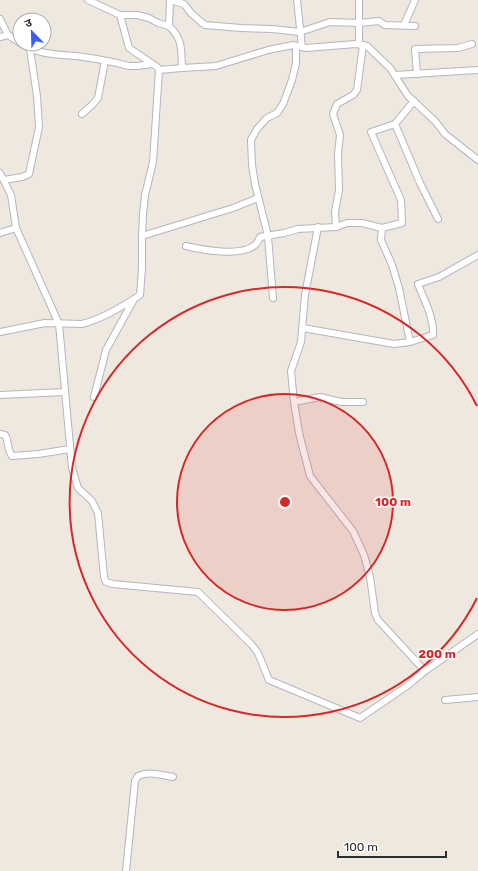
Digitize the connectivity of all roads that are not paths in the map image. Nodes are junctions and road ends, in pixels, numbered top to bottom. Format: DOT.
graph roads {
  1 [pos="88,0"];
  2 [pos="170,0"];
  3 [pos="297,0"];
  4 [pos="359,0"];
  5 [pos="415,0"];
  6 [pos="120,15"];
  7 [pos="0,19"];
  8 [pos="359,23"];
  9 [pos="404,25"];
  10 [pos="169,26"];
  11 [pos="415,26"];
  12 [pos="300,32"];
  13 [pos="8,35"];
  14 [pos="0,37"];
  15 [pos="12,37"];
  16 [pos="361,44"];
  17 [pos="472,44"];
  18 [pos="299,47"];
  19 [pos="30,52"];
  20 [pos="38,52"];
  21 [pos="105,61"];
  22 [pos="152,64"];
  23 [pos="182,68"];
  24 [pos="159,70"];
  25 [pos="478,70"];
  26 [pos="417,74"];
  27 [pos="395,75"];
  28 [pos="414,101"];
  29 [pos="82,114"];
  30 [pos="395,124"];
  31 [pos="478,160"];
  32 [pos="0,173"];
  33 [pos="4,180"];
  34 [pos="258,198"];
  35 [pos="438,220"];
  36 [pos="318,227"];
  37 [pos="336,227"];
  38 [pos="16,228"];
  39 [pos="382,228"];
  40 [pos="0,233"];
  41 [pos="142,236"];
  42 [pos="268,236"];
  43 [pos="186,246"];
  44 [pos="478,255"];
  45 [pos="273,298"];
  46 [pos="134,299"];
  47 [pos="59,324"];
  48 [pos="303,328"];
  49 [pos="0,332"];
  50 [pos="410,342"];
  51 [pos="65,392"];
  52 [pos="0,395"];
  53 [pos="94,397"];
  54 [pos="294,402"];
  55 [pos="363,402"];
  56 [pos="0,434"];
  57 [pos="70,449"];
  58 [pos="478,634"];
  59 [pos="425,671"];
  60 [pos="478,697"];
  61 [pos="445,700"];
  62 [pos="174,777"];
  63 [pos="126,871"];
  1 -- 6 [label="street"];
  2 -- 10 [label="street"];
  2 -- 12 [label="street"];
  3 -- 12 [label="street"];
  4 -- 8 [label="street"];
  5 -- 9 [label="street"];
  6 -- 10 [label="street"];
  6 -- 22 [label="street"];
  7 -- 13 [label="street"];
  8 -- 9 [label="street"];
  8 -- 12 [label="street"];
  8 -- 16 [label="street"];
  9 -- 11 [label="street"];
  10 -- 23 [label="street"];
  12 -- 18 [label="street"];
  13 -- 14 [label="street"];
  13 -- 15 [label="street"];
  16 -- 18 [label="street"];
  16 -- 27 [label="street"];
  16 -- 37 [label="street"];
  17 -- 26 [label="street"];
  18 -- 23 [label="street"];
  18 -- 34 [label="street"];
  19 -- 33 [label="street"];
  20 -- 21 [label="street"];
  21 -- 22 [label="street"];
  21 -- 29 [label="street"];
  22 -- 24 [label="street"];
  23 -- 24 [label="street"];
  24 -- 41 [label="street"];
  25 -- 26 [label="street"];
  26 -- 27 [label="street"];
  27 -- 28 [label="street"];
  28 -- 30 [label="street"];
  28 -- 31 [label="street"];
  30 -- 35 [label="street"];
  30 -- 39 [label="street"];
  32 -- 33 [label="street"];
  33 -- 38 [label="street"];
  34 -- 41 [label="street"];
  34 -- 42 [label="street"];
  36 -- 37 [label="street"];
  36 -- 42 [label="street"];
  36 -- 48 [label="street"];
  37 -- 39 [label="street"];
  38 -- 40 [label="street"];
  38 -- 47 [label="street"];
  39 -- 50 [label="street"];
  41 -- 46 [label="street"];
  42 -- 43 [label="street"];
  42 -- 45 [label="street"];
  44 -- 50 [label="street"];
  46 -- 47 [label="street"];
  46 -- 53 [label="street"];
  47 -- 49 [label="street"];
  47 -- 51 [label="street"];
  48 -- 50 [label="street"];
  48 -- 54 [label="street"];
  51 -- 52 [label="street"];
  51 -- 57 [label="street"];
  54 -- 55 [label="street"];
  54 -- 59 [label="street"];
  56 -- 57 [label="street"];
  57 -- 59 [label="street"];
  58 -- 59 [label="street"];
  60 -- 61 [label="street"];
  62 -- 63 [label="street"];
}
